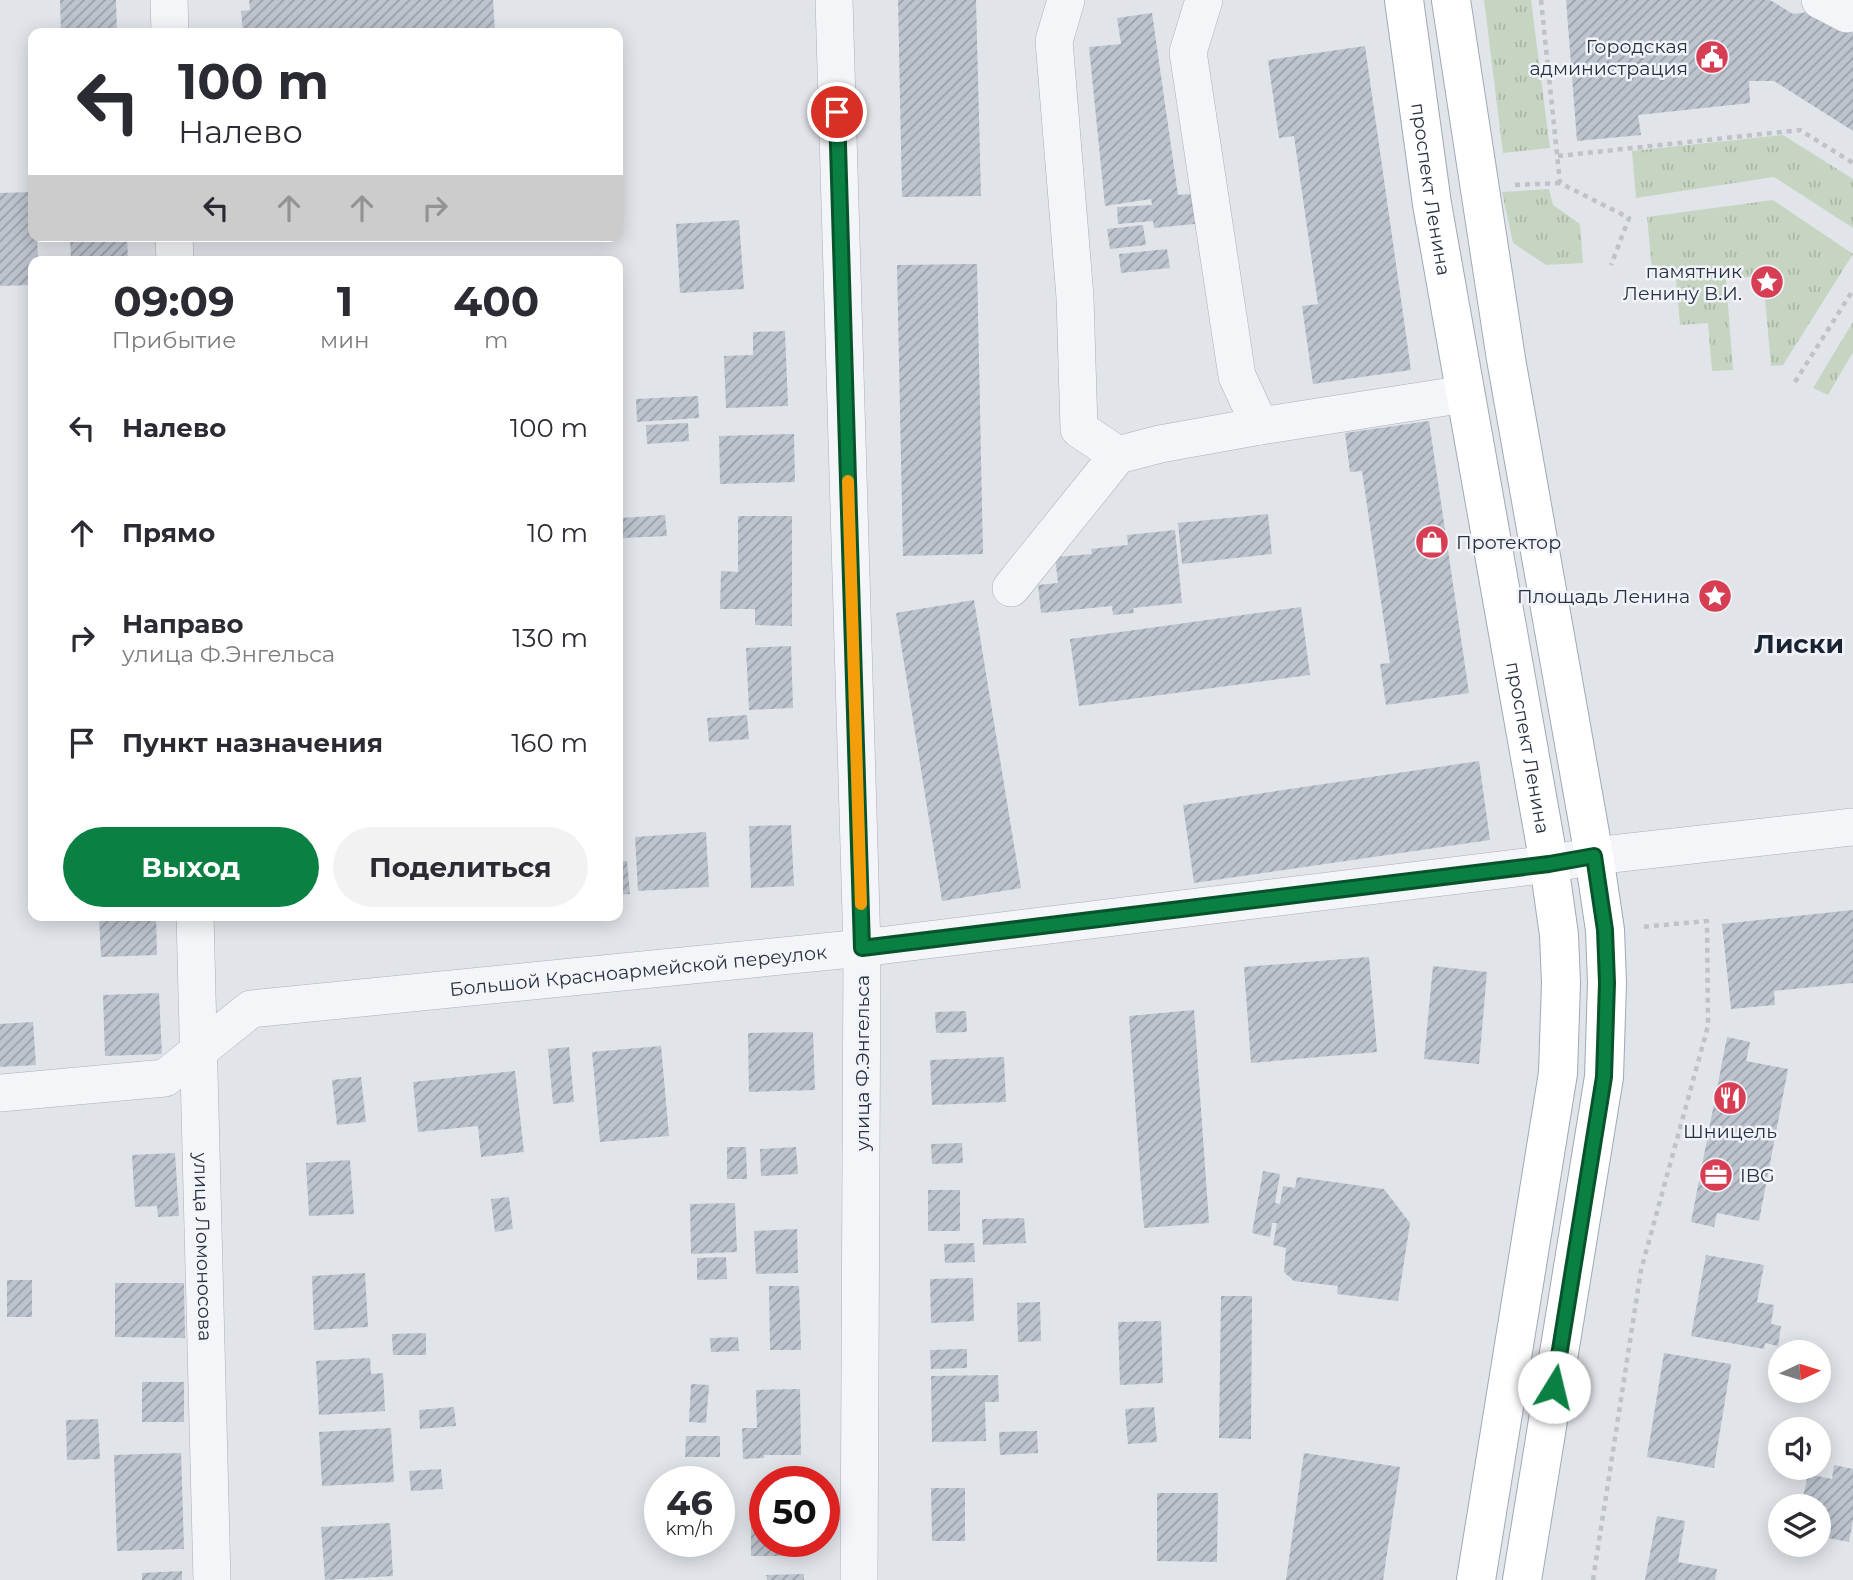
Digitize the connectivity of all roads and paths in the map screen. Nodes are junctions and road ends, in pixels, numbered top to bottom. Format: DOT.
graph roads {
  1 [pos="169,0"];
  2 [pos="834,0"];
  3 [pos="1066,0"];
  4 [pos="1204,0"];
  5 [pos="1404,0"];
  6 [pos="1451,0"];
  7 [pos="1541,0"];
  8 [pos="1820,0"];
  9 [pos="1853,4"];
  10 [pos="170,28"];
  11 [pos="1558,156"];
  12 [pos="1853,163"];
  13 [pos="1611,265"];
  14 [pos="1853,290"];
  15 [pos="1795,382"];
  16 [pos="1465,394"];
  17 [pos="1260,426"];
  18 [pos="1118,455"];
  19 [pos="1012,587"];
  20 [pos="1853,827"];
  21 [pos="1594,856"];
  22 [pos="1549,864"];
  23 [pos="195,921"];
  24 [pos="1605,930"];
  25 [pos="862,948"];
  26 [pos="199,1051"];
  27 [pos="0,1093"];
  28 [pos="212,1580"];
  29 [pos="859,1580"];
  30 [pos="1476,1580"];
  31 [pos="1522,1580"];
  32 [pos="1593,1580"];
  1 -- 10 [label="street"];
  2 -- 25 [label="street, улица Ф.Энгельса"];
  3 -- 18 [label="street"];
  4 -- 17 [label="street"];
  5 -- 16 [label="main road, проспект Ленина"];
  6 -- 21 [label="main road"];
  7 -- 11 [label="path"];
  8 -- 9 [label="street"];
  11 -- 12 [label="path"];
  11 -- 13 [label="path"];
  14 -- 15 [label="path"];
  16 -- 17 [label="street"];
  16 -- 22 [label="main road, проспект Ленина"];
  17 -- 18 [label="street"];
  18 -- 19 [label="street"];
  20 -- 21 [label="street, Большой Красноармейской переулок"];
  21 -- 22 [label="street, Большой Красноармейской переулок"];
  21 -- 24 [label="main road"];
  22 -- 25 [label="street, Большой Красноармейской переулок"];
  22 -- 30 [label="main road, проспект Ленина"];
  23 -- 26 [label="street, улица Ломоносова"];
  24 -- 31 [label="main road"];
  24 -- 32 [label="path"];
  25 -- 26 [label="street, Большой Красноармейской переулок"];
  25 -- 29 [label="street, улица Ф.Энгельса"];
  26 -- 27 [label="street, Большой Красноармейской переулок"];
  26 -- 28 [label="street, улица Ломоносова"];
}
